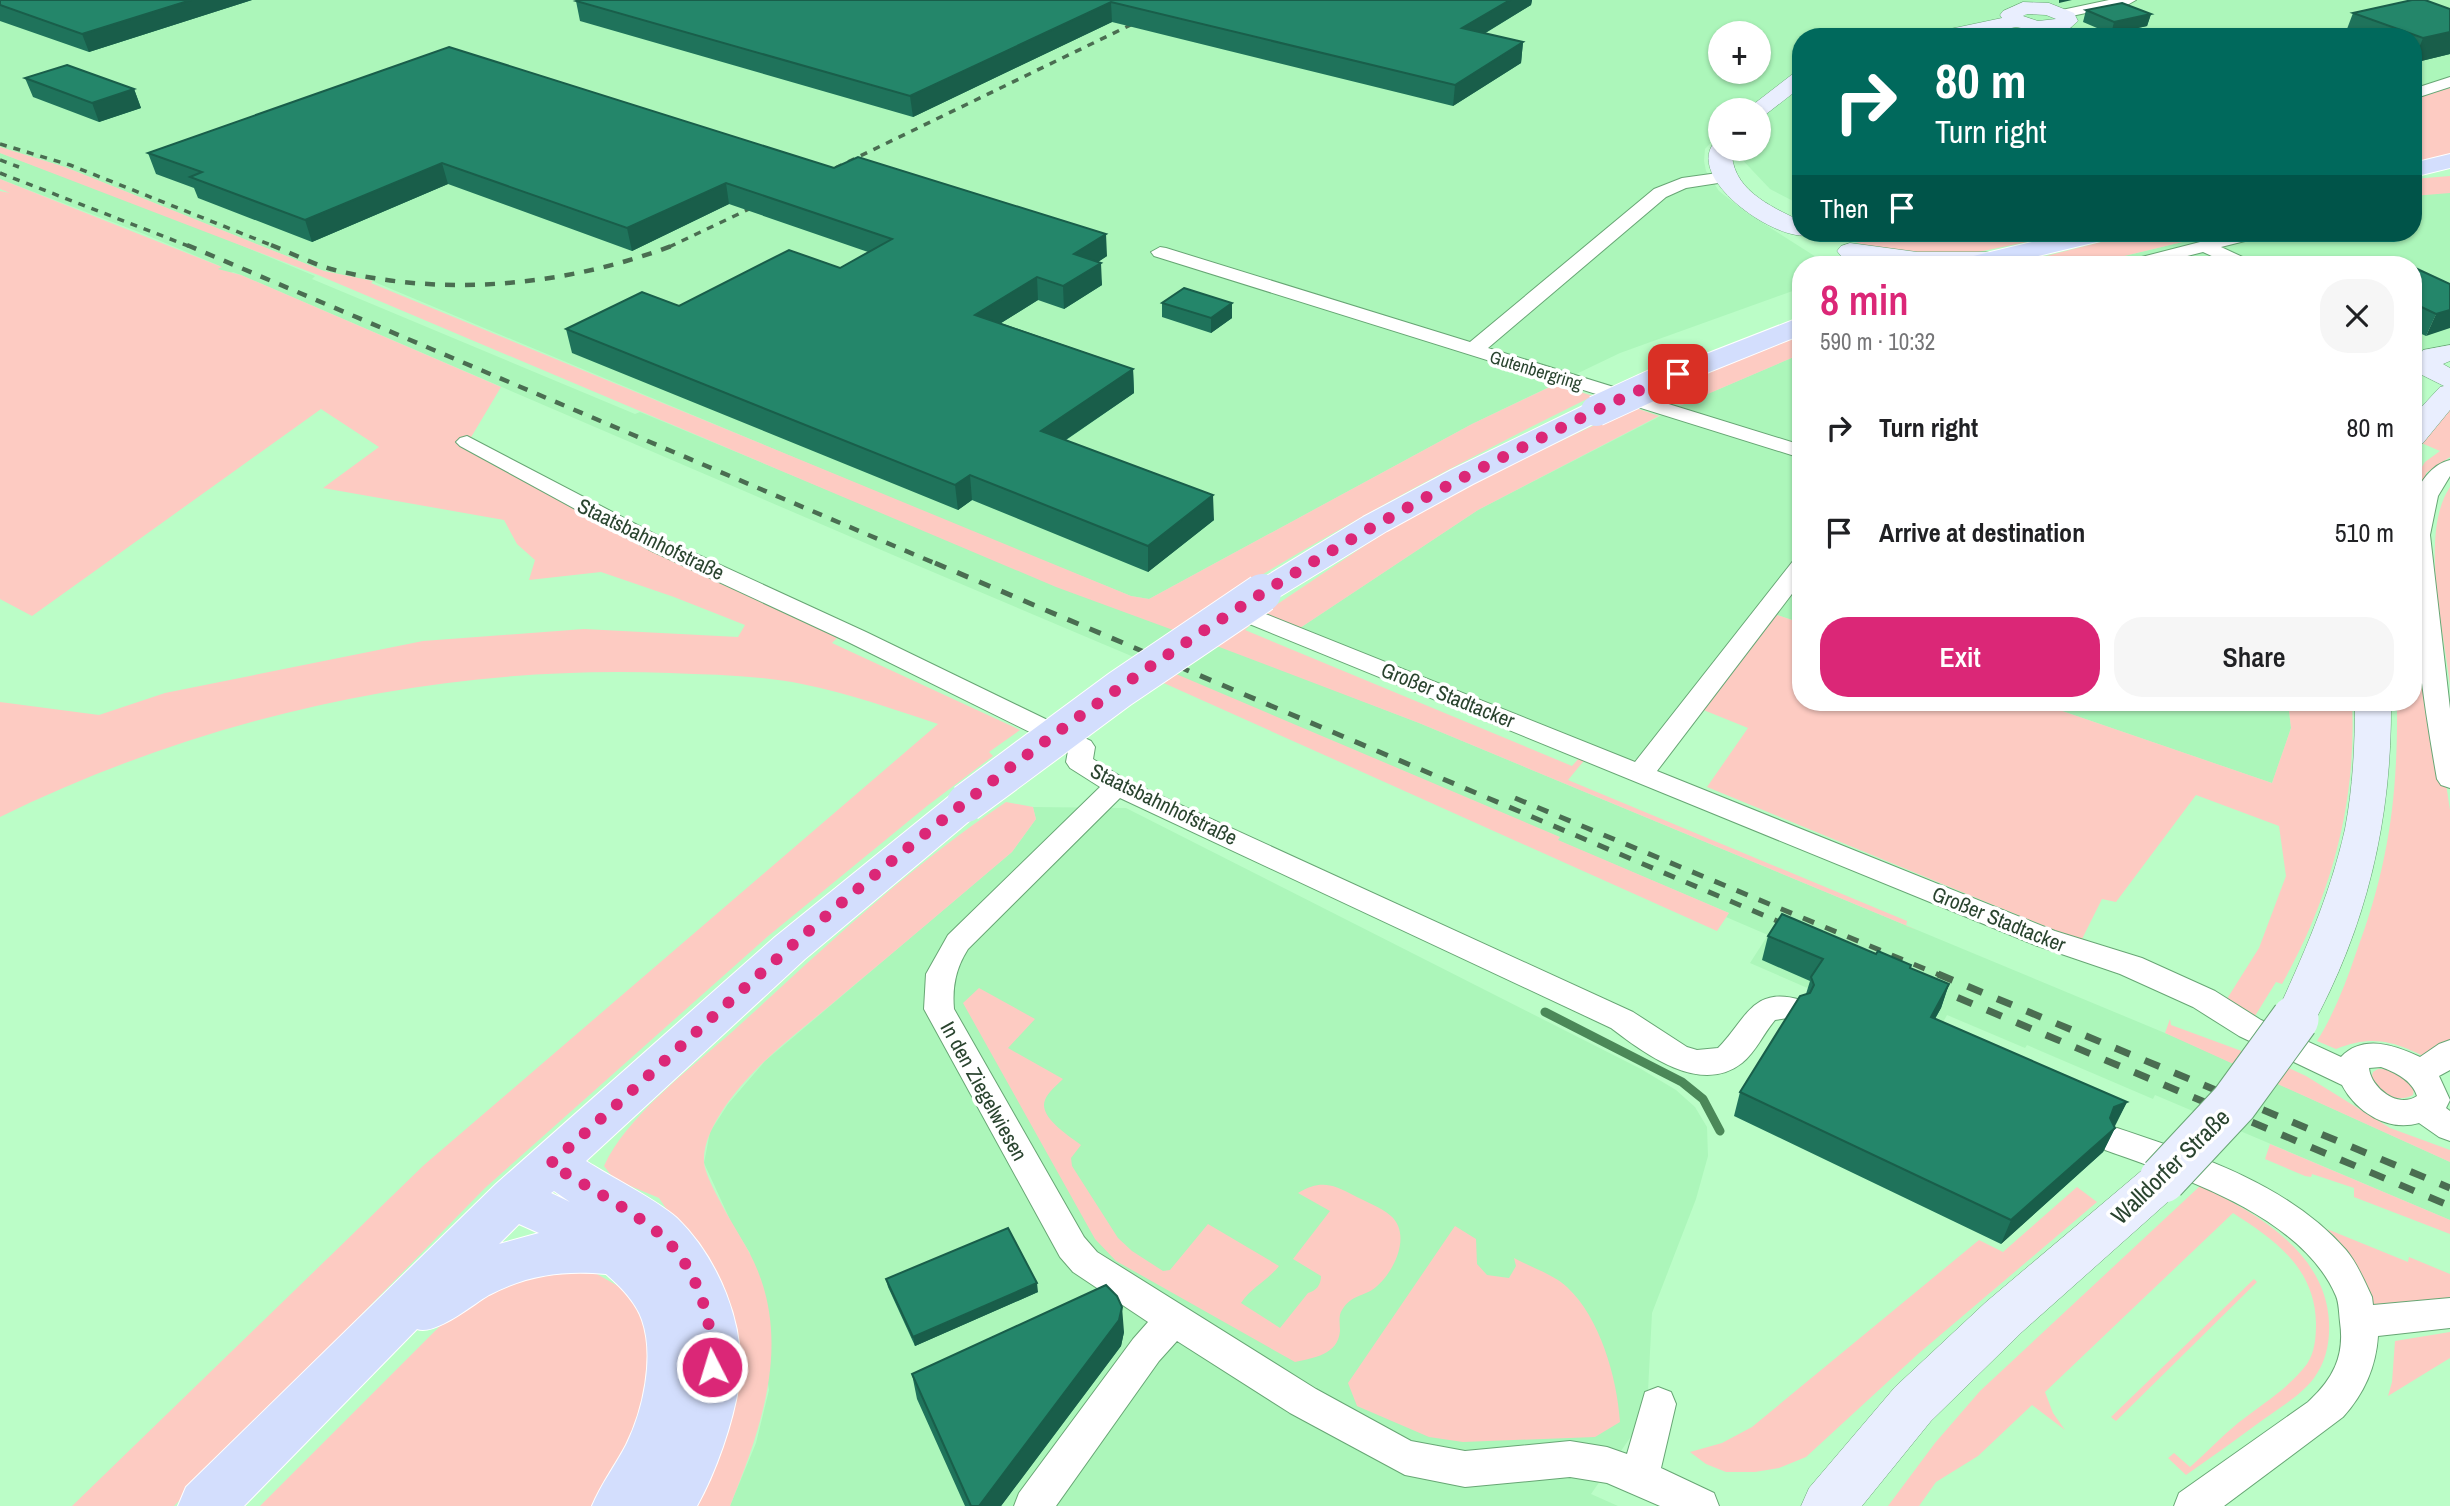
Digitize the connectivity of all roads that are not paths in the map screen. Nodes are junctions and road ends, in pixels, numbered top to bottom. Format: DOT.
graph roads {
  1 [pos="2129,0"];
  2 [pos="2023,10"];
  3 [pos="2060,20"];
  4 [pos="1966,28"];
  5 [pos="2068,28"];
  6 [pos="2450,82"];
  7 [pos="1792,84"];
  8 [pos="2422,91"];
  9 [pos="1771,100"];
  10 [pos="1719,161"];
  11 [pos="2450,162"];
  12 [pos="2422,168"];
  13 [pos="2450,171"];
  14 [pos="2422,175"];
  15 [pos="1725,177"];
  16 [pos="1792,225"];
  17 [pos="1820,242"];
  18 [pos="2063,242"];
  19 [pos="2220,242"];
  20 [pos="2204,246"];
  21 [pos="1160,252"];
  22 [pos="1844,256"];
  23 [pos="2006,256"];
  24 [pos="2166,256"];
  25 [pos="2226,256"];
  26 [pos="1792,329"];
  27 [pos="1472,351"];
  28 [pos="2439,369"];
  29 [pos="2422,399"];
  30 [pos="2422,413"];
  31 [pos="467,442"];
  32 [pos="1792,449"];
  33 [pos="2450,466"];
  34 [pos="2422,514"];
  35 [pos="2422,564"];
  36 [pos="1792,578"];
  37 [pos="1259,605"];
  38 [pos="2373,711"];
  39 [pos="2449,766"];
  40 [pos="1641,773"];
  41 [pos="1117,786"];
  42 [pos="1790,1008"];
  43 [pos="2450,1052"];
  44 [pos="2419,1072"];
  45 [pos="2351,1076"];
  46 [pos="2438,1119"];
  47 [pos="2116,1141"];
  48 [pos="550,1164"];
  49 [pos="513,1198"];
  50 [pos="616,1253"];
  51 [pos="2450,1313"];
  52 [pos="1174,1319"];
  53 [pos="2360,1322"];
  54 [pos="363,1348"];
  55 [pos="1658,1404"];
  56 [pos="1640,1477"];
  57 [pos="206,1506"];
  58 [pos="620,1506"];
  59 [pos="667,1506"];
  60 [pos="1033,1506"];
  61 [pos="1700,1506"];
  62 [pos="1828,1506"];
  63 [pos="2193,1506"];
  1 -- 3 [label="street"];
  2 -- 3 [label="street"];
  2 -- 4 [label="street"];
  3 -- 5 [label="street"];
  6 -- 8 [label="street"];
  7 -- 9 [label="street"];
  10 -- 15 [label="street"];
  11 -- 12 [label="main road"];
  13 -- 14 [label="main road"];
  15 -- 16 [label="street"];
  15 -- 27 [label="street, Gutenbergring"];
  17 -- 22 [label="street"];
  18 -- 23 [label="main road"];
  19 -- 20 [label="street"];
  20 -- 24 [label="street"];
  20 -- 25 [label="street"];
  21 -- 27 [label="street, Gutenbergring"];
  26 -- 37 [label="main road, bridge"];
  27 -- 32 [label="street, Gutenbergring"];
  28 -- 29 [label="street"];
  28 -- 30 [label="street"];
  31 -- 41 [label="street, Staatsbahnhofstraße"];
  33 -- 34 [label="street"];
  35 -- 39 [label="street"];
  36 -- 40 [label="street"];
  37 -- 40 [label="street, Großer Stadtacker"];
  37 -- 48 [label="main road, bridge"];
  38 -- 62 [label="street, Walldorfer Straße, bridge"];
  40 -- 45 [label="street, Großer Stadtacker"];
  41 -- 42 [label="street, Staatsbahnhofstraße"];
  41 -- 52 [label="street, In den Ziegelwiesen"];
  43 -- 44 [label="street"];
  44 -- 45 [label="street"];
  44 -- 46 [label="street"];
  45 -- 46 [label="street"];
  47 -- 53 [label="street"];
  48 -- 49 [label="main road"];
  48 -- 59 [label="main road"];
  49 -- 50 [label="main road"];
  49 -- 54 [label="main road"];
  50 -- 54 [label="main road"];
  50 -- 58 [label="main road"];
  51 -- 53 [label="street"];
  52 -- 56 [label="street, In den Ziegelwiesen"];
  52 -- 60 [label="street"];
  53 -- 63 [label="street"];
  54 -- 57 [label="main road"];
  55 -- 56 [label="street"];
  56 -- 61 [label="street, In den Ziegelwiesen"];
}
